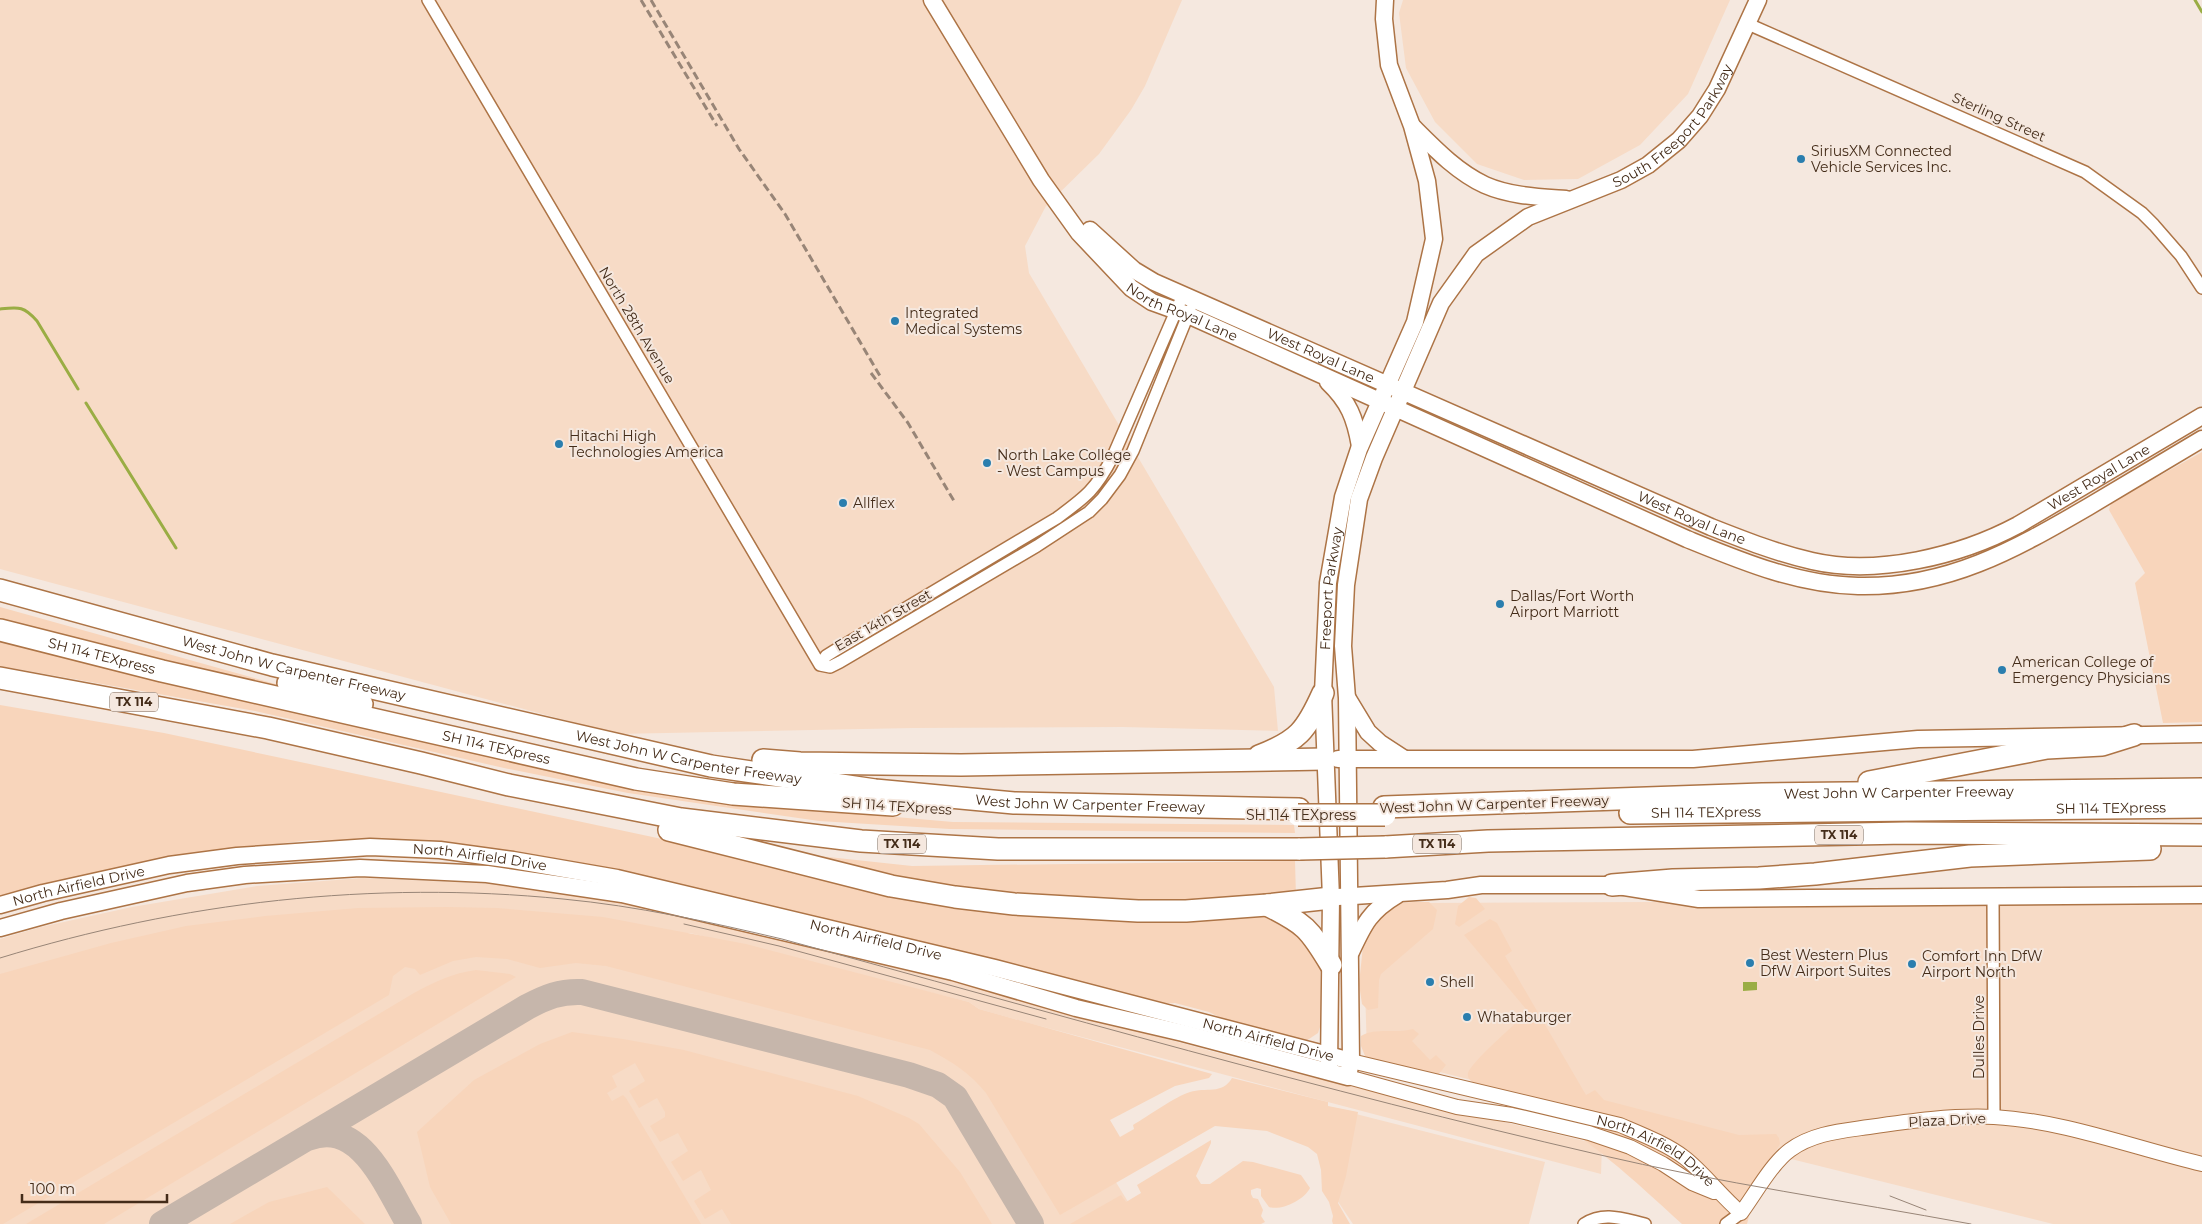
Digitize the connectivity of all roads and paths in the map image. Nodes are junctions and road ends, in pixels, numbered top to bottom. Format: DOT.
graph roads {
  1 [pos="428,0"];
  2 [pos="932,0"];
  3 [pos="1385,0"];
  4 [pos="1758,0"];
  5 [pos="1748,24"];
  6 [pos="1412,126"];
  7 [pos="1570,199"];
  8 [pos="2202,288"];
  9 [pos="1186,305"];
  10 [pos="1323,376"];
  11 [pos="1395,387"];
  12 [pos="1388,404"];
  13 [pos="2202,416"];
  14 [pos="2202,439"];
  15 [pos="1360,446"];
  16 [pos="2087,483"];
  17 [pos="2098,501"];
  18 [pos="1670,508"];
  19 [pos="1661,527"];
  20 [pos="1884,564"];
  21 [pos="1886,585"];
  22 [pos="0,590"];
  23 [pos="1328,595"];
  24 [pos="1346,596"];
  25 [pos="0,630"];
  26 [pos="186,641"];
  27 [pos="820,665"];
  28 [pos="0,678"];
  29 [pos="1323,693"];
  30 [pos="1347,698"];
  31 [pos="2134,734"];
  32 [pos="2202,734"];
  33 [pos="489,747"];
  34 [pos="649,751"];
  35 [pos="1348,758"];
  36 [pos="1403,758"];
  37 [pos="1326,759"];
  38 [pos="1244,761"];
  39 [pos="509,785"];
  40 [pos="2202,788"];
  41 [pos="1762,794"];
  42 [pos="2202,807"];
  43 [pos="1384,811"];
  44 [pos="1299,812"];
  45 [pos="2196,835"];
  46 [pos="106,878"];
  47 [pos="1612,885"];
  48 [pos="1400,893"];
  49 [pos="2202,895"];
  50 [pos="1340,897"];
  51 [pos="1993,897"];
  52 [pos="110,900"];
  53 [pos="0,905"];
  54 [pos="1267,905"];
  55 [pos="0,928"];
  56 [pos="1340,960"];
  57 [pos="1331,1014"];
  58 [pos="1297,1048"];
  59 [pos="1351,1061"];
  60 [pos="1330,1064"];
  61 [pos="1348,1077"];
  62 [pos="1994,1117"];
  63 [pos="2202,1164"];
  64 [pos="1721,1196"];
  65 [pos="1741,1213"];
  66 [pos="1584,1224"];
  67 [pos="1644,1224"];
  68 [pos="1726,1224"];
  1 -- 27 [label="street, North 28th Avenue"];
  2 -- 9 [label="main road, North Royal Lane"];
  3 -- 6 [label="main road, Freeport Parkway"];
  4 -- 5 [label="main road"];
  5 -- 7 [label="main road, South Freeport Parkway"];
  5 -- 8 [label="street, Sterling Street"];
  6 -- 7 [label="main road"];
  6 -- 11 [label="main road, Freeport Parkway"];
  7 -- 11 [label="main road, Freeport Parkway"];
  9 -- 10 [label="main road, North Royal Lane"];
  9 -- 11 [label="main road, West Royal Lane"];
  9 -- 27 [label="street, East 14th Street"];
  9 -- 27 [label="street, East 14th Street"];
  10 -- 12 [label="main road, North Royal Lane"];
  10 -- 15 [label="main road"];
  11 -- 12 [label="main road, Freeport Parkway"];
  11 -- 18 [label="main road, West Royal Lane"];
  12 -- 15 [label="main road, Freeport Parkway"];
  12 -- 19 [label="main road, West Royal Lane"];
  12 -- 24 [label="main road, Freeport Parkway"];
  13 -- 16 [label="main road, West Royal Lane"];
  14 -- 17 [label="main road, West Royal Lane"];
  15 -- 23 [label="main road, Freeport Parkway"];
  16 -- 17 [label="main road"];
  16 -- 20 [label="main road, West Royal Lane"];
  17 -- 21 [label="main road, West Royal Lane"];
  18 -- 19 [label="main road"];
  18 -- 20 [label="main road, West Royal Lane"];
  19 -- 21 [label="main road, West Royal Lane"];
  20 -- 21 [label="main road"];
  22 -- 26 [label="highway, West John W Carpenter Freeway"];
  23 -- 24 [label="main road"];
  23 -- 29 [label="main road, Freeport Parkway"];
  24 -- 30 [label="main road, Freeport Parkway"];
  25 -- 33 [label="highway, SH 114 TEXpress"];
  26 -- 33 [label="highway"];
  26 -- 34 [label="highway, West John W Carpenter Freeway"];
  28 -- 39 [label="highway, TX 114"];
  29 -- 37 [label="main road, Freeport Parkway"];
  29 -- 38 [label="highway"];
  30 -- 35 [label="main road, Freeport Parkway"];
  30 -- 36 [label="main road"];
  31 -- 32 [label="main road"];
  31 -- 36 [label="main road"];
  31 -- 41 [label="highway"];
  33 -- 44 [label="highway, SH 114 TEXpress"];
  34 -- 38 [label="highway"];
  34 -- 44 [label="highway, West John W Carpenter Freeway"];
  35 -- 36 [label="main road"];
  35 -- 37 [label="main road"];
  35 -- 50 [label="main road, Freeport Parkway"];
  37 -- 38 [label="highway"];
  37 -- 50 [label="main road, Freeport Parkway"];
  39 -- 45 [label="highway, TX 114, bridge"];
  39 -- 54 [label="highway"];
  40 -- 41 [label="highway, West John W Carpenter Freeway"];
  41 -- 43 [label="highway, West John W Carpenter Freeway"];
  42 -- 43 [label="highway, SH 114 TEXpress"];
  43 -- 44 [label="highway, West John W Carpenter Freeway"];
  45 -- 47 [label="highway"];
  46 -- 52 [label="main road"];
  46 -- 53 [label="main road, North Airfield Drive"];
  46 -- 58 [label="main road, North Airfield Drive"];
  47 -- 48 [label="main road"];
  47 -- 51 [label="main road"];
  48 -- 50 [label="main road"];
  48 -- 56 [label="main road"];
  49 -- 51 [label="main road"];
  50 -- 54 [label="highway"];
  50 -- 56 [label="main road, Freeport Parkway"];
  51 -- 62 [label="street, Dulles Drive"];
  52 -- 55 [label="main road, North Airfield Drive"];
  52 -- 60 [label="main road, North Airfield Drive"];
  54 -- 56 [label="highway"];
  56 -- 57 [label="main road, Freeport Parkway"];
  56 -- 59 [label="main road, Freeport Parkway"];
  57 -- 58 [label="main road"];
  57 -- 60 [label="main road, Freeport Parkway"];
  58 -- 60 [label="main road, North Airfield Drive"];
  59 -- 60 [label="main road, North Airfield Drive"];
  59 -- 61 [label="main road, Freeport Parkway"];
  59 -- 64 [label="street, North Airfield Drive"];
  60 -- 61 [label="main road, North Airfield Drive"];
  61 -- 64 [label="street, North Airfield Drive"];
  62 -- 63 [label="street, Plaza Drive"];
  62 -- 65 [label="street, Plaza Drive"];
  64 -- 65 [label="street, North Airfield Drive"];
  65 -- 68 [label="street, Plaza Drive"];
  66 -- 67 [label="street"];
}
